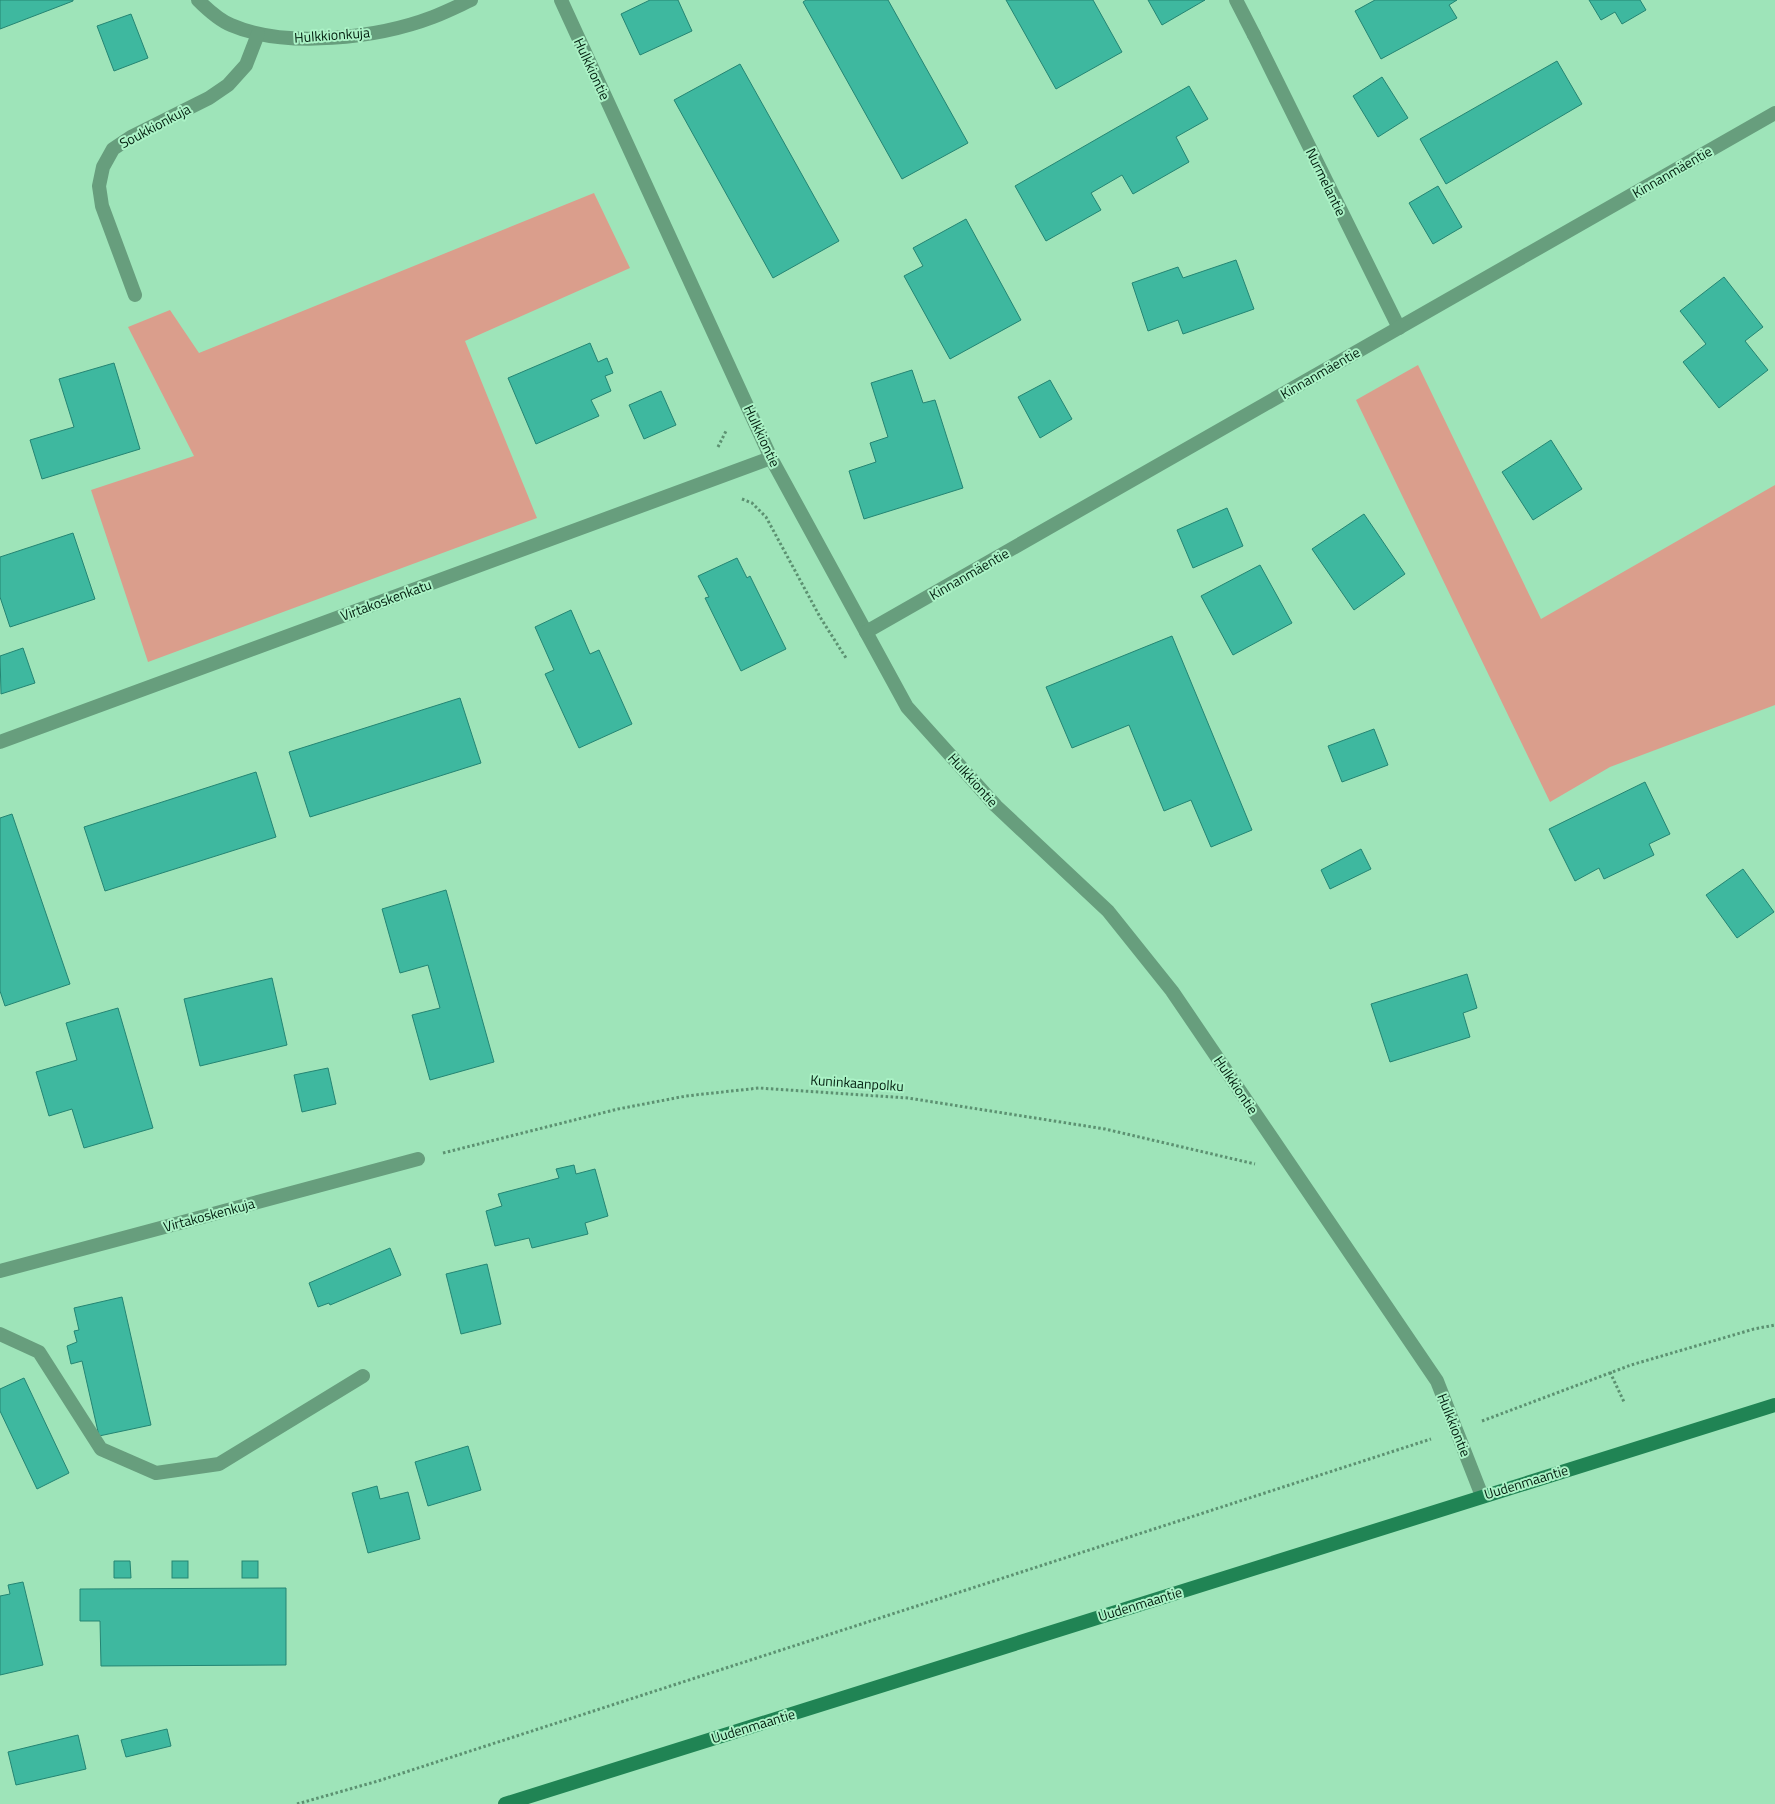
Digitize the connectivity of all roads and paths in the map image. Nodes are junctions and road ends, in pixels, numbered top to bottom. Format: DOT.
graph roads {
  1 [pos="198,0"];
  2 [pos="471,0"];
  3 [pos="561,0"];
  4 [pos="1236,0"];
  5 [pos="258,34"];
  6 [pos="1775,113"];
  7 [pos="135,295"];
  8 [pos="1398,328"];
  9 [pos="771,458"];
  10 [pos="733,495"];
  11 [pos="866,632"];
  12 [pos="847,659"];
  13 [pos="0,742"];
  14 [pos="418,1160"];
  15 [pos="1295,1173"];
  16 [pos="0,1271"];
  17 [pos="1775,1325"];
  18 [pos="0,1334"];
  19 [pos="1610,1372"];
  20 [pos="363,1376"];
  21 [pos="1624,1402"];
  22 [pos="1775,1405"];
  23 [pos="1457,1430"];
  24 [pos="1482,1496"];
  25 [pos="297,1804"];
  26 [pos="505,1804"];
  1 -- 5 [label="street, Hulkkionkuja"];
  2 -- 5 [label="street, Hulkkionkuja"];
  3 -- 9 [label="street, Hulkkiontie"];
  4 -- 8 [label="street, Nurmelantie"];
  5 -- 7 [label="street, Soukkionkuja"];
  6 -- 8 [label="street, Kinnanmäentie"];
  8 -- 11 [label="street, Kinnanmäentie"];
  9 -- 11 [label="street, Hulkkiontie"];
  9 -- 13 [label="street, Virtakoskenkatu"];
  10 -- 12 [label="path"];
  11 -- 15 [label="street, Hulkkiontie"];
  14 -- 15 [label="path, Kuninkaanpolku"];
  14 -- 16 [label="street, Virtakoskenkuja"];
  15 -- 23 [label="street, Hulkkiontie"];
  17 -- 19 [label="path"];
  18 -- 20 [label="street"];
  19 -- 21 [label="path"];
  19 -- 23 [label="path"];
  22 -- 24 [label="main road, Uudenmaantie"];
  23 -- 24 [label="street, Hulkkiontie"];
  23 -- 25 [label="path"];
  24 -- 26 [label="main road, Uudenmaantie"];
}
